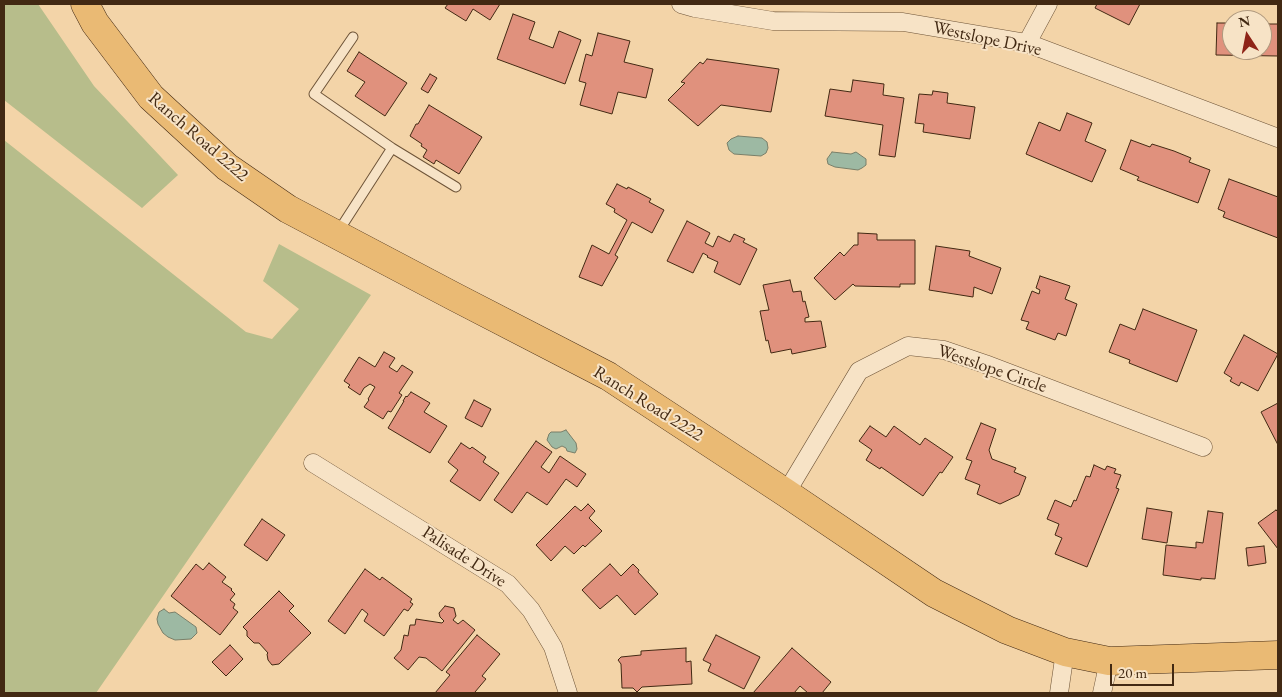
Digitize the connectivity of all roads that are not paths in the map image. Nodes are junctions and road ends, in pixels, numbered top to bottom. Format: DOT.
graph roads {
  1 [pos="85,4"];
  2 [pos="681,4"];
  3 [pos="1048,4"];
  4 [pos="353,37"];
  5 [pos="1027,43"];
  6 [pos="1278,138"];
  7 [pos="392,148"];
  8 [pos="456,187"];
  9 [pos="337,235"];
  10 [pos="1203,447"];
  11 [pos="313,463"];
  12 [pos="786,493"];
  13 [pos="1065,652"];
  14 [pos="1278,656"];
  15 [pos="1108,661"];
  16 [pos="568,693"];
  17 [pos="1059,693"];
  18 [pos="1102,693"];
  1 -- 9 [label="main road, Ranch Road 2222"];
  2 -- 5 [label="street, Westslope Drive"];
  3 -- 5 [label="street"];
  4 -- 7 [label="lane"];
  5 -- 6 [label="street, Westslope Drive"];
  7 -- 8 [label="lane"];
  7 -- 9 [label="lane"];
  9 -- 12 [label="main road, Ranch Road 2222"];
  10 -- 12 [label="street, Westslope Circle"];
  11 -- 16 [label="street, Palisade Drive"];
  12 -- 13 [label="main road, Ranch Road 2222"];
  13 -- 15 [label="main road, Ranch Road 2222"];
  13 -- 17 [label="street"];
  14 -- 15 [label="main road, Ranch Road 2222"];
  15 -- 18 [label="street"];
}
